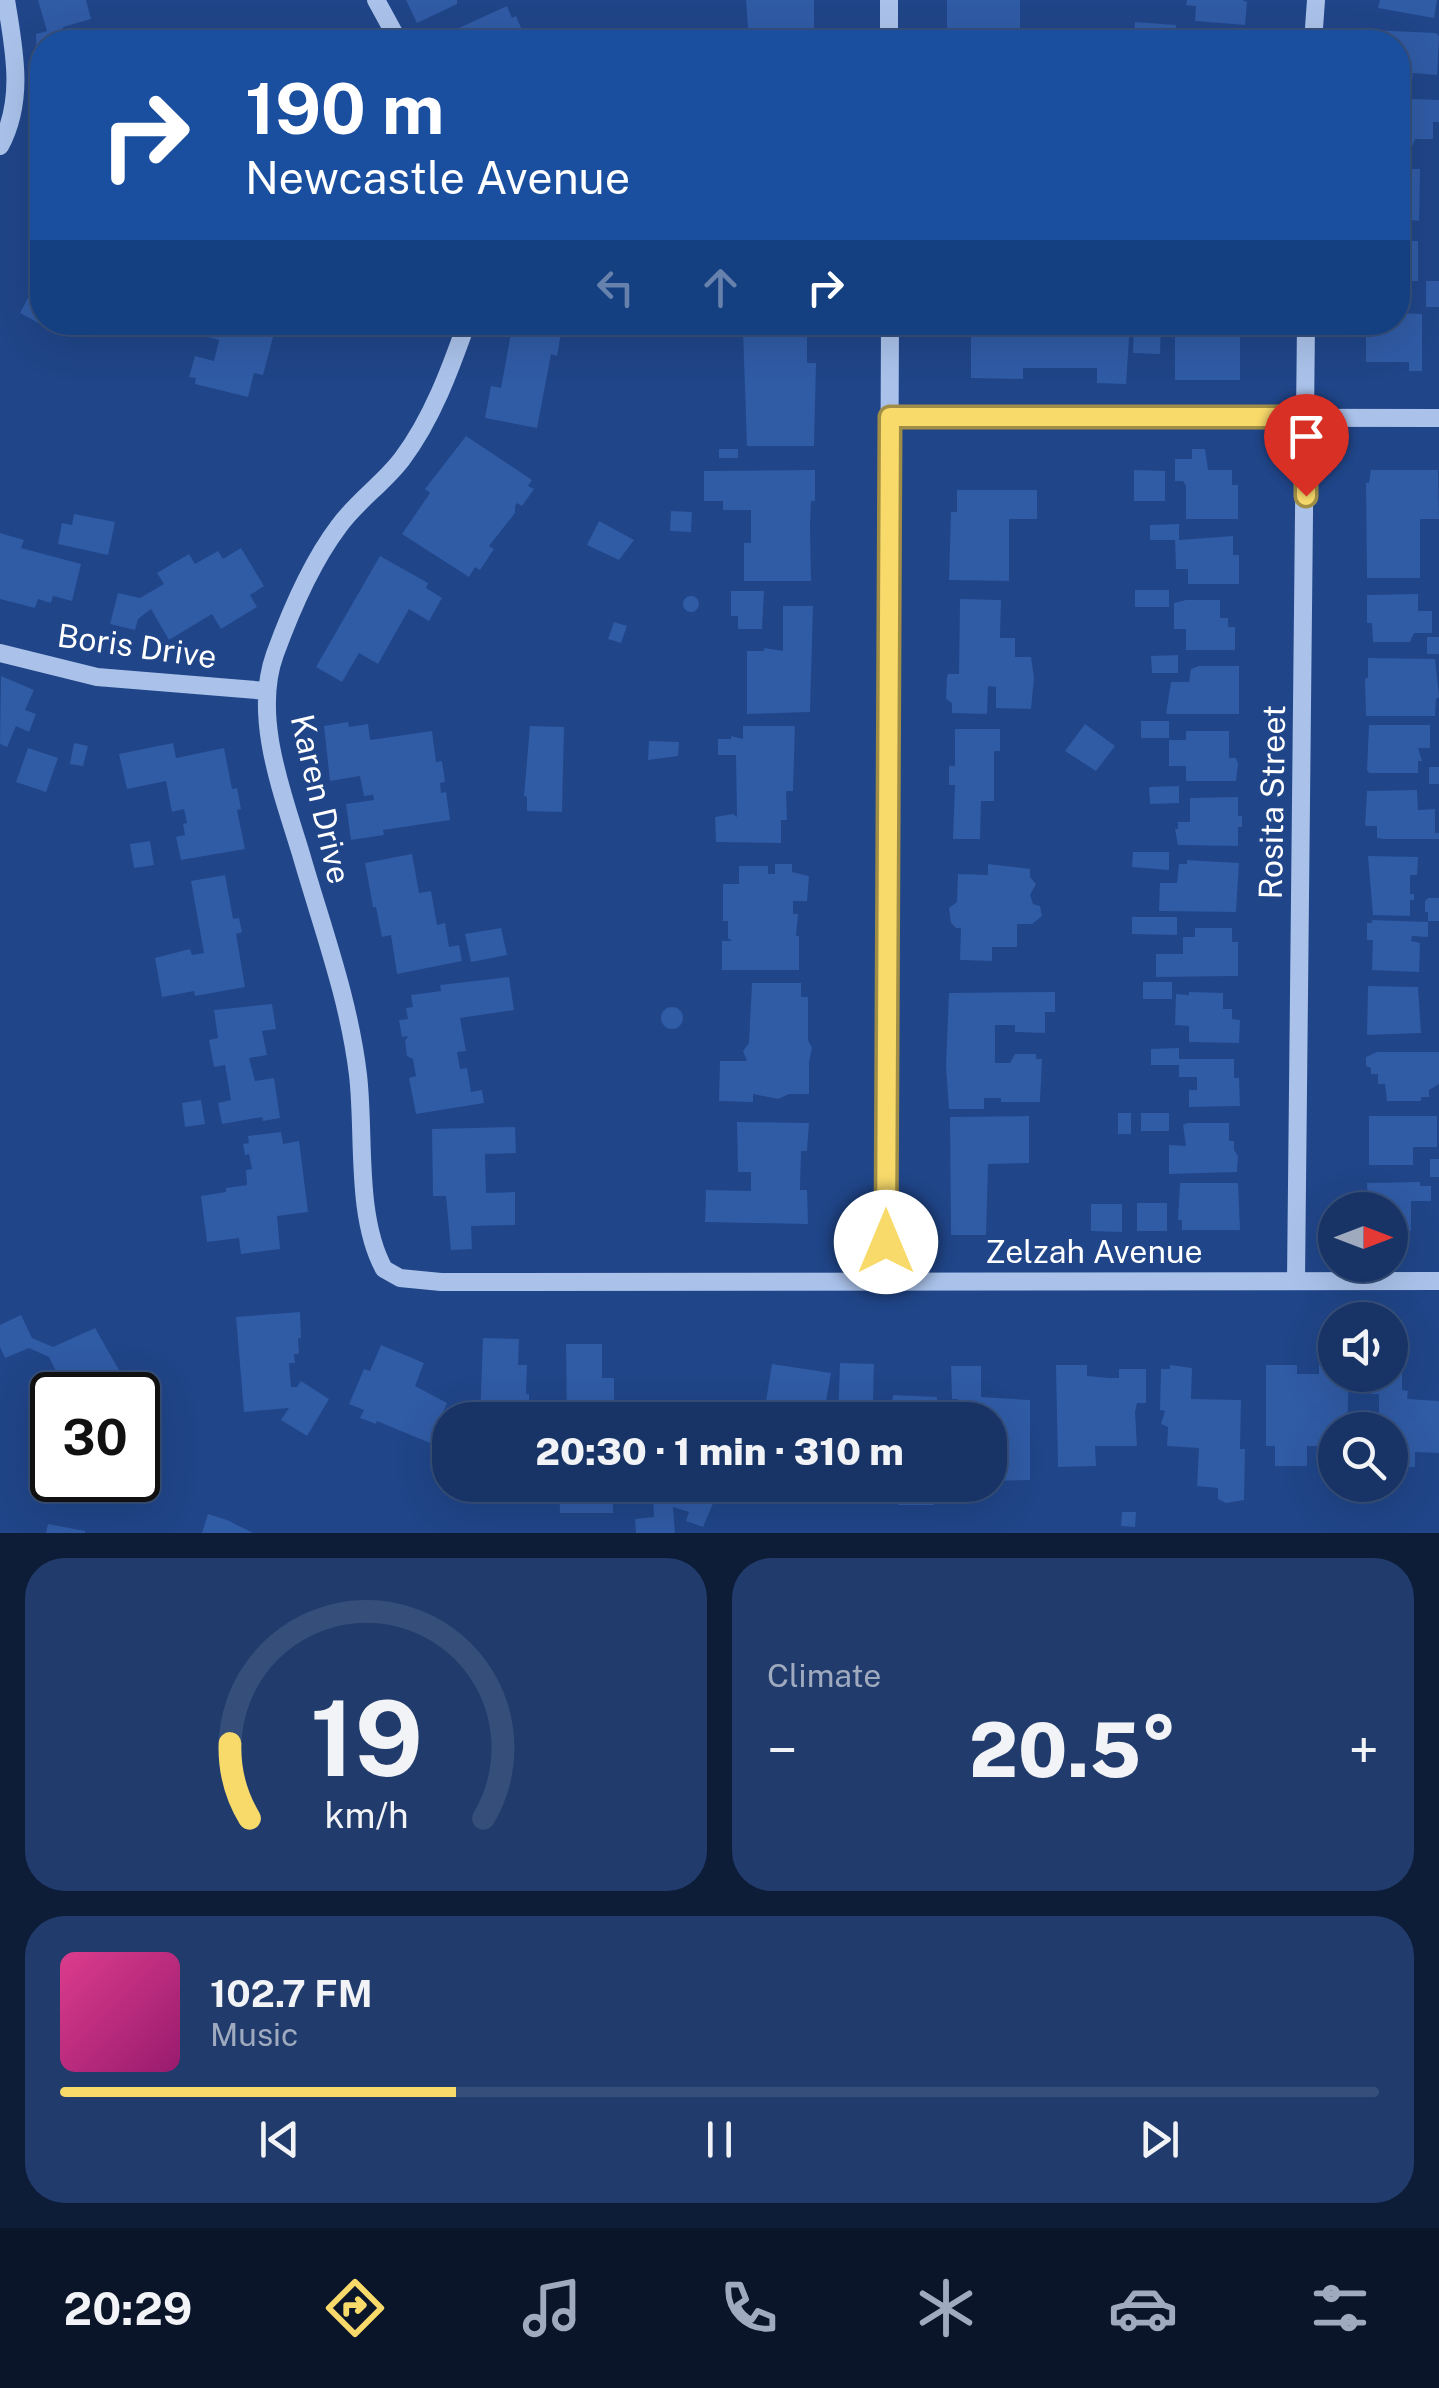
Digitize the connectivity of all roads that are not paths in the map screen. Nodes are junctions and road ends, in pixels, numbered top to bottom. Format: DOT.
graph roads {
  1 [pos="6,0"];
  2 [pos="376,0"];
  3 [pos="888,0"];
  4 [pos="1316,0"];
  5 [pos="392,30"];
  6 [pos="889,30"];
  7 [pos="1314,30"];
  8 [pos="6,34"];
  9 [pos="0,146"];
  10 [pos="462,335"];
  11 [pos="890,335"];
  12 [pos="1306,335"];
  13 [pos="890,417"];
  14 [pos="1306,417"];
  15 [pos="1439,418"];
  16 [pos="0,653"];
  17 [pos="268,692"];
  18 [pos="390,1274"];
  19 [pos="1439,1280"];
  20 [pos="886,1281"];
  21 [pos="1296,1282"];
  1 -- 8 [label="street"];
  2 -- 5 [label="street"];
  3 -- 6 [label="street"];
  4 -- 7 [label="street"];
  8 -- 9 [label="street"];
  10 -- 17 [label="street, Karen Drive"];
  11 -- 13 [label="street"];
  12 -- 14 [label="street, Rosita Street"];
  13 -- 14 [label="street"];
  13 -- 20 [label="street"];
  14 -- 15 [label="street"];
  14 -- 21 [label="street, Rosita Street"];
  16 -- 17 [label="street, Boris Drive"];
  17 -- 18 [label="street, Karen Drive"];
  18 -- 20 [label="street, Zelzah Avenue"];
  19 -- 21 [label="street, Zelzah Avenue"];
  20 -- 21 [label="street, Zelzah Avenue"];
}
